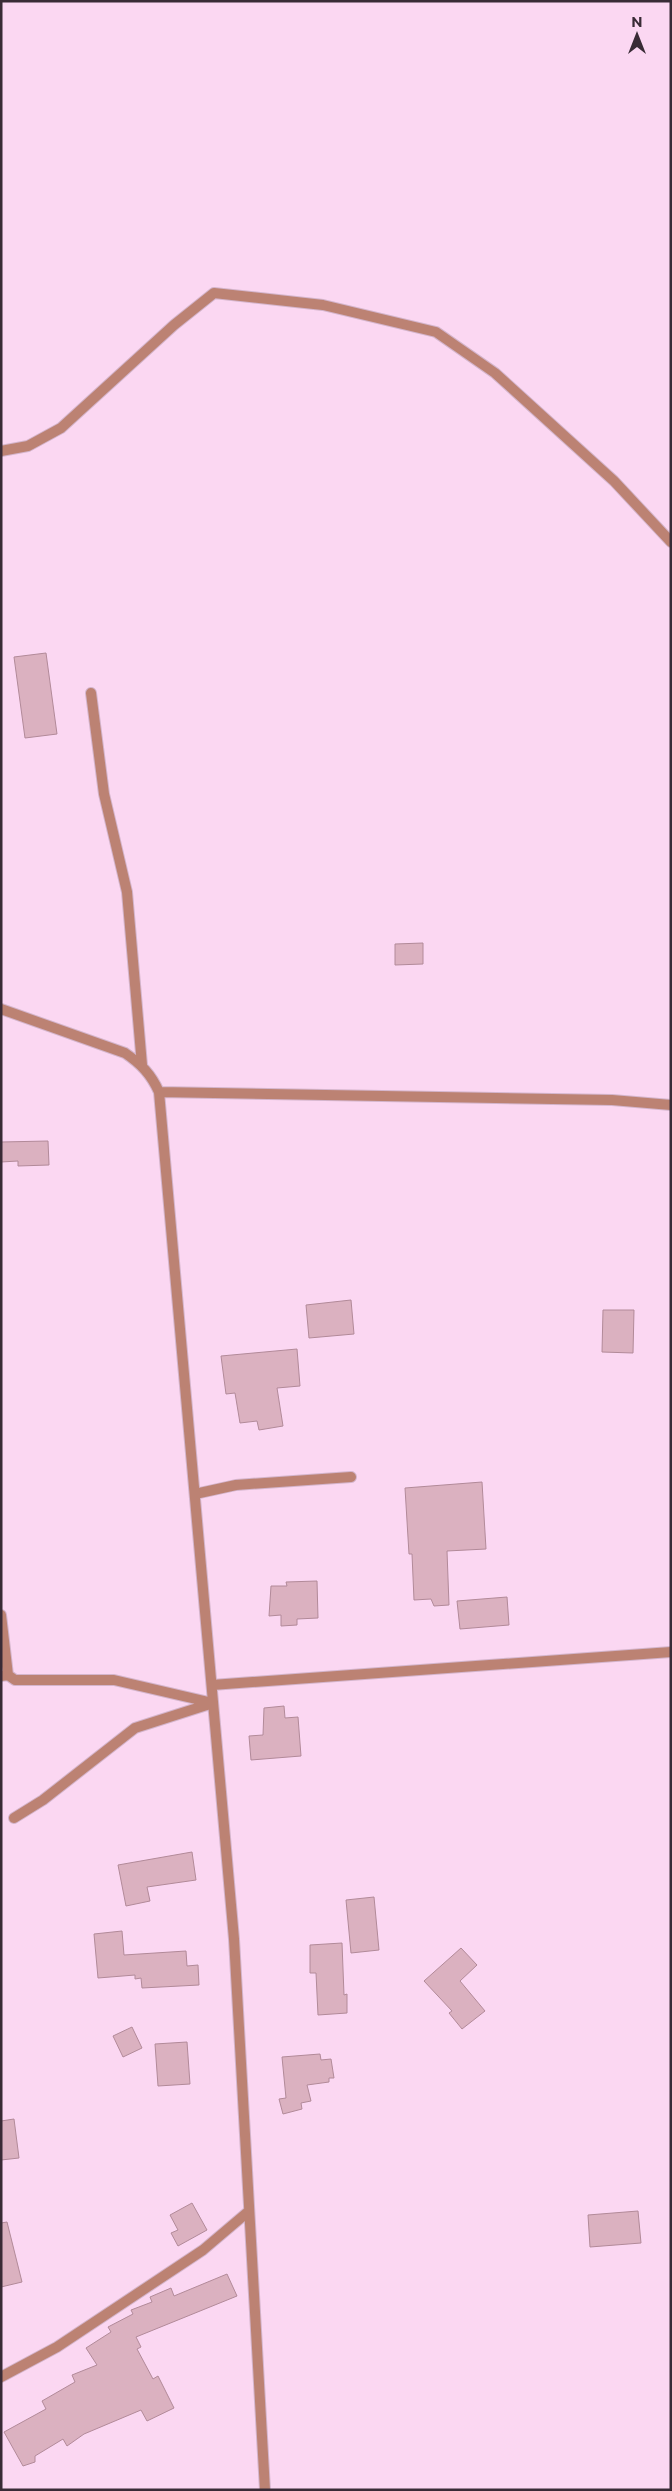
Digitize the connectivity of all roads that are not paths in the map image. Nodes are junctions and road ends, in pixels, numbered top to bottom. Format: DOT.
graph roads {
  1 [pos="1,452"];
  2 [pos="671,542"];
  3 [pos="91,694"];
  4 [pos="1,1010"];
  5 [pos="142,1065"];
  6 [pos="159,1092"];
  7 [pos="671,1105"];
  8 [pos="351,1477"];
  9 [pos="195,1494"];
  10 [pos="1,1615"];
  11 [pos="671,1652"];
  12 [pos="4,1676"];
  13 [pos="212,1685"];
  14 [pos="213,1703"];
  15 [pos="14,1818"];
  16 [pos="249,2211"];
  17 [pos="1,2377"];
  18 [pos="265,2490"];
  1 -- 2 [label="street"];
  3 -- 5 [label="street"];
  4 -- 5 [label="street"];
  5 -- 6 [label="street"];
  6 -- 7 [label="street"];
  6 -- 9 [label="street"];
  8 -- 9 [label="street"];
  9 -- 13 [label="street"];
  10 -- 12 [label="street"];
  11 -- 13 [label="street"];
  12 -- 14 [label="street"];
  13 -- 14 [label="street"];
  14 -- 15 [label="street"];
  14 -- 16 [label="street"];
  16 -- 17 [label="street"];
  16 -- 18 [label="street"];
}
